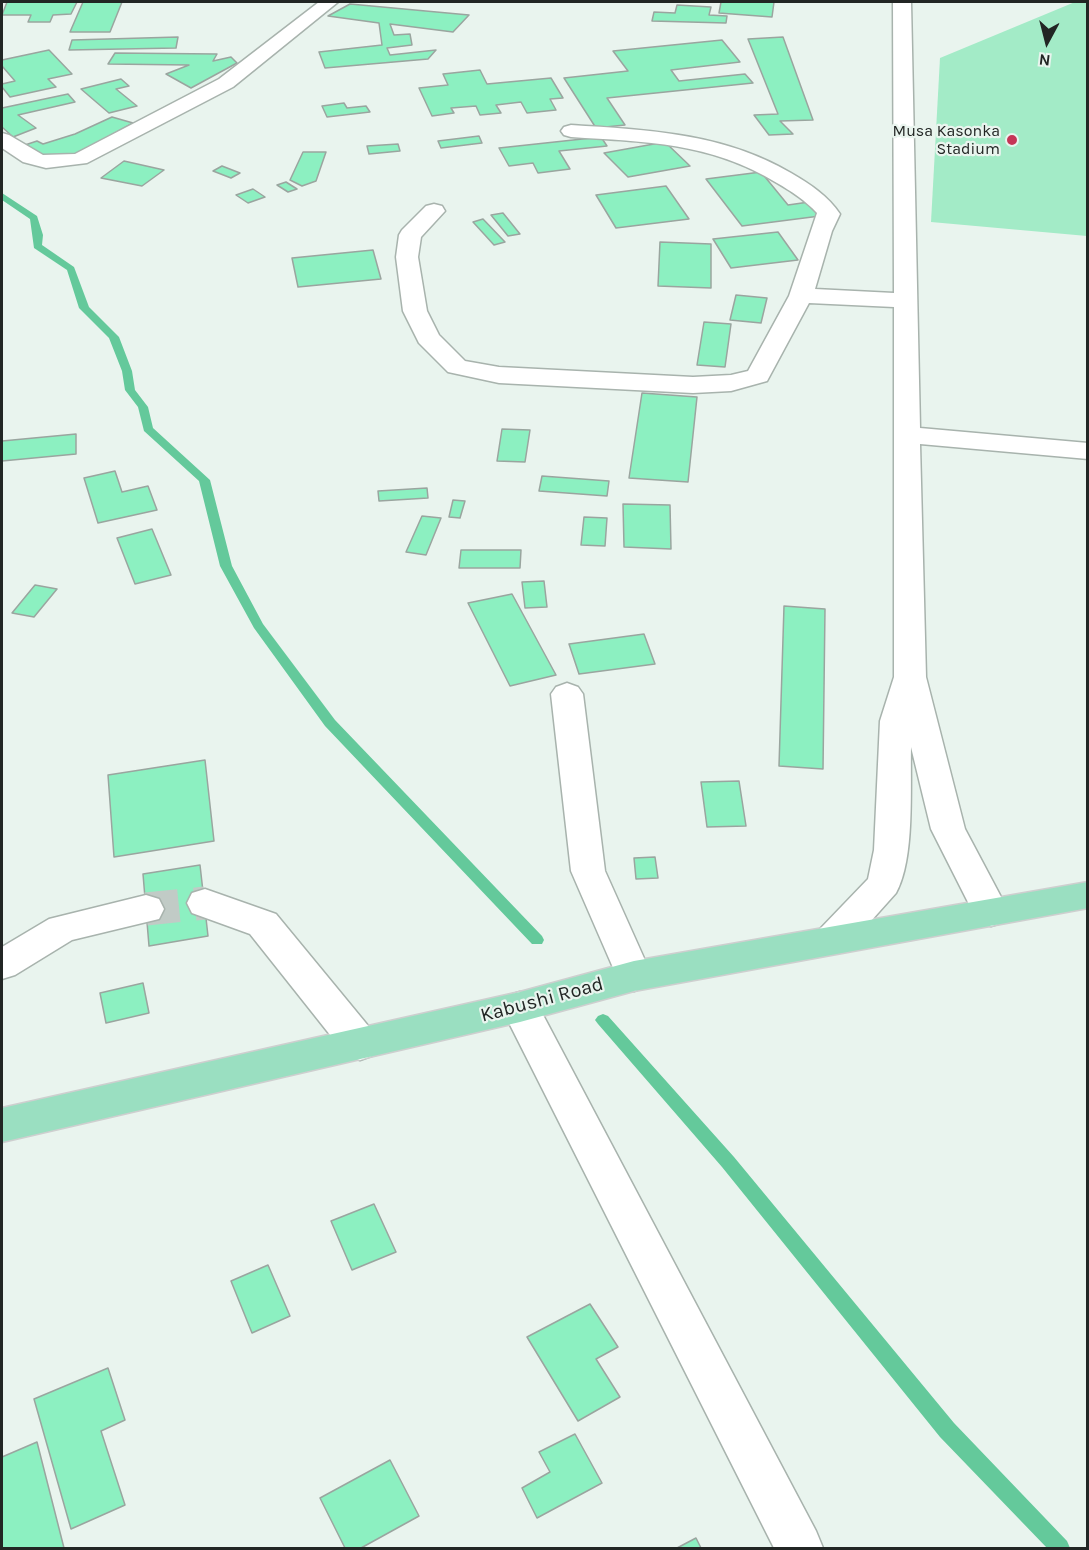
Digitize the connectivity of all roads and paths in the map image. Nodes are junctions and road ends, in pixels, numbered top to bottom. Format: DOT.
graph roads {
  1 [pos="329,2"];
  2 [pos="902,2"];
  3 [pos="571,131"];
  4 [pos="2,139"];
  5 [pos="434,211"];
  6 [pos="801,296"];
  7 [pos="904,300"];
  8 [pos="906,435"];
  9 [pos="1088,451"];
  10 [pos="910,676"];
  11 [pos="567,694"];
  12 [pos="1088,895"];
  13 [pos="205,903"];
  14 [pos="146,909"];
  15 [pos="991,912"];
  16 [pos="832,940"];
  17 [pos="2,965"];
  18 [pos="634,976"];
  19 [pos="520,1007"];
  20 [pos="360,1044"];
  21 [pos="2,1125"];
  22 [pos="799,1548"];
  1 -- 4 [label="street"];
  2 -- 7 [label="street"];
  3 -- 6 [label="street"];
  5 -- 6 [label="street"];
  6 -- 7 [label="street"];
  7 -- 8 [label="street"];
  8 -- 9 [label="street"];
  8 -- 10 [label="street"];
  10 -- 15 [label="street"];
  10 -- 16 [label="street"];
  11 -- 18 [label="street"];
  12 -- 15 [label="main road, Kabushi Road"];
  13 -- 20 [label="street"];
  14 -- 17 [label="street"];
  15 -- 16 [label="main road, Kabushi Road"];
  16 -- 18 [label="main road, Kabushi Road"];
  18 -- 19 [label="main road, Kabushi Road"];
  19 -- 20 [label="main road, Kabushi Road"];
  19 -- 22 [label="street"];
  20 -- 21 [label="main road, Kabushi Road"];
}
